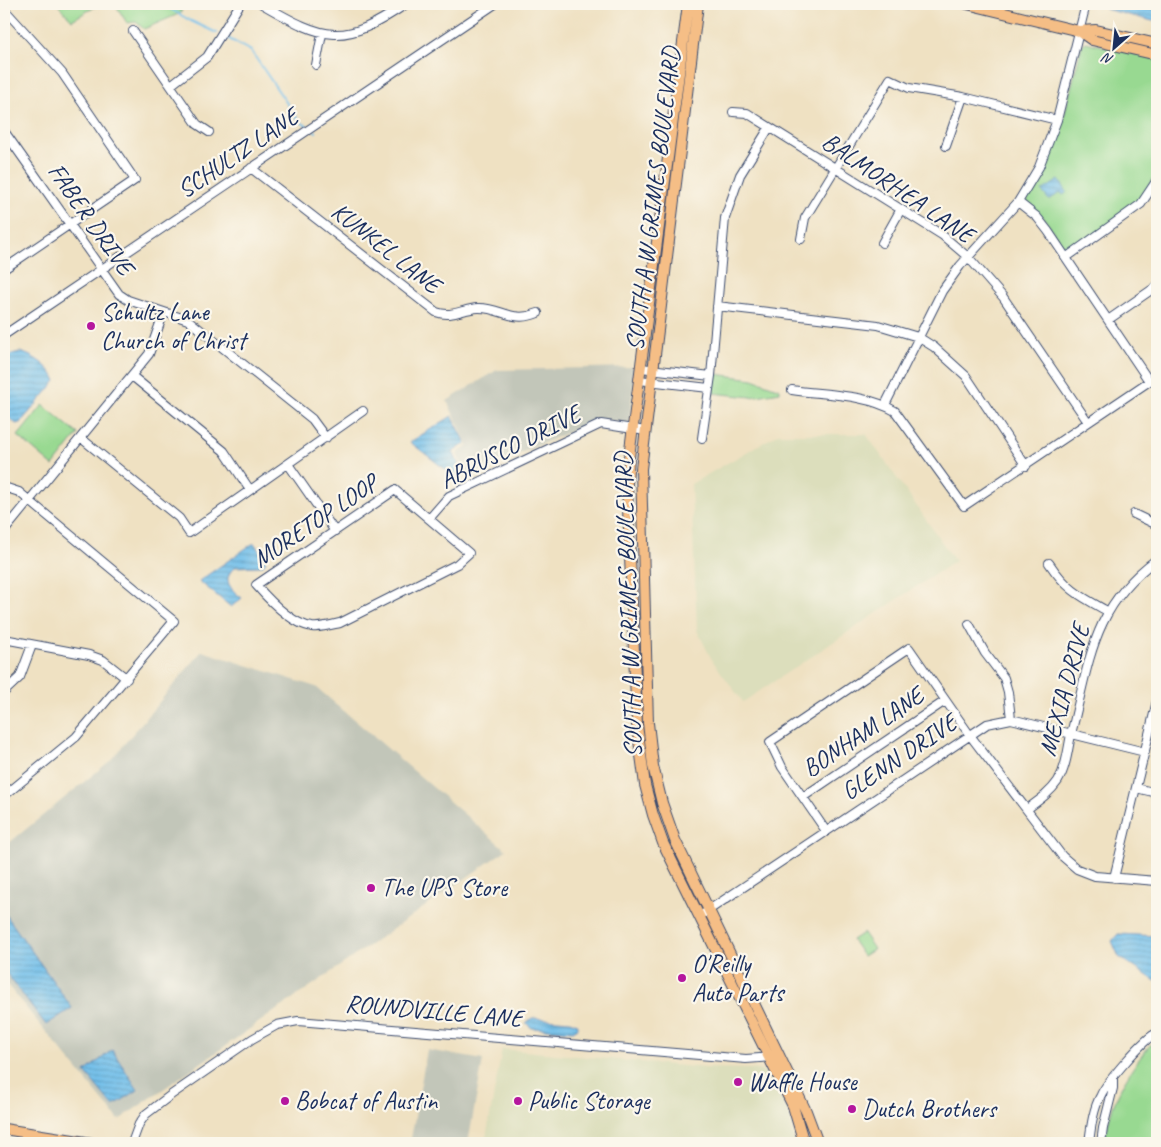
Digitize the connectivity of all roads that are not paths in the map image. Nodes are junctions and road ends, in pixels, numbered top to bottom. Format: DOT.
graph roads {
  1 [pos="240,4"];
  2 [pos="262,4"];
  3 [pos="406,4"];
  4 [pos="495,4"];
  5 [pos="688,4"];
  6 [pos="698,4"];
  7 [pos="967,4"];
  8 [pos="1086,4"];
  9 [pos="4,9"];
  10 [pos="132,31"];
  11 [pos="1080,31"];
  12 [pos="322,34"];
  13 [pos="1157,44"];
  14 [pos="1157,55"];
  15 [pos="316,65"];
  16 [pos="171,85"];
  17 [pos="963,97"];
  18 [pos="733,112"];
  19 [pos="673,114"];
  20 [pos="684,115"];
  21 [pos="1057,120"];
  22 [pos="769,128"];
  23 [pos="4,131"];
  24 [pos="209,132"];
  25 [pos="946,146"];
  26 [pos="251,168"];
  27 [pos="835,168"];
  28 [pos="1157,180"];
  29 [pos="664,188"];
  30 [pos="675,189"];
  31 [pos="1018,202"];
  32 [pos="901,209"];
  33 [pos="69,225"];
  34 [pos="801,239"];
  35 [pos="882,243"];
  36 [pos="1066,257"];
  37 [pos="969,258"];
  38 [pos="4,268"];
  39 [pos="101,269"];
  40 [pos="652,281"];
  41 [pos="664,283"];
  42 [pos="1157,286"];
  43 [pos="717,306"];
  44 [pos="164,312"];
  45 [pos="538,313"];
  46 [pos="1108,320"];
  47 [pos="4,335"];
  48 [pos="918,337"];
  49 [pos="641,368"];
  50 [pos="653,369"];
  51 [pos="132,376"];
  52 [pos="711,376"];
  53 [pos="1157,376"];
  54 [pos="639,380"];
  55 [pos="1150,381"];
  56 [pos="652,382"];
  57 [pos="709,388"];
  58 [pos="792,390"];
  59 [pos="885,405"];
  60 [pos="363,411"];
  61 [pos="1088,422"];
  62 [pos="633,429"];
  63 [pos="646,430"];
  64 [pos="81,438"];
  65 [pos="326,438"];
  66 [pos="702,438"];
  67 [pos="288,464"];
  68 [pos="1026,466"];
  69 [pos="4,487"];
  70 [pos="250,490"];
  71 [pos="30,500"];
  72 [pos="628,509"];
  73 [pos="1134,514"];
  74 [pos="429,518"];
  75 [pos="1157,525"];
  76 [pos="643,528"];
  77 [pos="334,530"];
  78 [pos="4,536"];
  79 [pos="1157,559"];
  80 [pos="1049,563"];
  81 [pos="1107,612"];
  82 [pos="969,624"];
  83 [pos="4,640"];
  84 [pos="32,645"];
  85 [pos="127,679"];
  86 [pos="647,683"];
  87 [pos="635,684"];
  88 [pos="4,692"];
  89 [pos="945,701"];
  90 [pos="1157,701"];
  91 [pos="1156,716"];
  92 [pos="1011,719"];
  93 [pos="969,734"];
  94 [pos="1072,734"];
  95 [pos="1145,752"];
  96 [pos="647,767"];
  97 [pos="1136,788"];
  98 [pos="1157,794"];
  99 [pos="4,796"];
  100 [pos="804,797"];
  101 [pos="1027,809"];
  102 [pos="826,831"];
  103 [pos="1114,878"];
  104 [pos="1157,881"];
  105 [pos="704,913"];
  106 [pos="1157,1025"];
  107 [pos="1156,1033"];
  108 [pos="773,1056"];
  109 [pos="1113,1080"];
  110 [pos="4,1129"];
  111 [pos="92,1143"];
  112 [pos="132,1143"];
  113 [pos="804,1143"];
  114 [pos="818,1143"];
  115 [pos="1089,1143"];
  116 [pos="1101,1143"];
  1 -- 16 [label="street"];
  2 -- 12 [label="street"];
  3 -- 12 [label="street"];
  4 -- 26 [label="street, SCHULTZ LANE"];
  5 -- 19 [label="main road, SOUTH A W GRIMES BOULEVARD"];
  6 -- 20 [label="main road, SOUTH A W GRIMES BOULEVARD"];
  7 -- 11 [label="main road"];
  8 -- 11 [label="street"];
  9 -- 33 [label="street"];
  10 -- 16 [label="street"];
  11 -- 13 [label="main road"];
  11 -- 14 [label="main road"];
  11 -- 21 [label="street"];
  12 -- 15 [label="street"];
  16 -- 24 [label="street"];
  17 -- 21 [label="street"];
  17 -- 25 [label="street"];
  17 -- 27 [label="street"];
  18 -- 22 [label="street, BALMORHEA LANE"];
  19 -- 20 [label="main road"];
  19 -- 29 [label="main road, SOUTH A W GRIMES BOULEVARD"];
  20 -- 30 [label="main road, SOUTH A W GRIMES BOULEVARD"];
  21 -- 31 [label="street"];
  22 -- 27 [label="street, BALMORHEA LANE"];
  22 -- 43 [label="street"];
  23 -- 33 [label="street, FABER DRIVE"];
  26 -- 39 [label="street, SCHULTZ LANE"];
  26 -- 45 [label="street, KUNKEL LANE"];
  27 -- 32 [label="street, BALMORHEA LANE"];
  27 -- 34 [label="street"];
  28 -- 36 [label="street"];
  29 -- 30 [label="main road"];
  29 -- 40 [label="main road, SOUTH A W GRIMES BOULEVARD"];
  30 -- 41 [label="main road, SOUTH A W GRIMES BOULEVARD"];
  31 -- 36 [label="street"];
  31 -- 37 [label="street"];
  32 -- 35 [label="street"];
  32 -- 37 [label="street, BALMORHEA LANE"];
  33 -- 38 [label="street"];
  33 -- 39 [label="street, FABER DRIVE"];
  36 -- 46 [label="street"];
  37 -- 48 [label="street"];
  37 -- 61 [label="street, BALMORHEA LANE"];
  39 -- 44 [label="street, FABER DRIVE"];
  39 -- 47 [label="street, SCHULTZ LANE"];
  40 -- 41 [label="main road"];
  40 -- 49 [label="main road, SOUTH A W GRIMES BOULEVARD"];
  41 -- 50 [label="main road, SOUTH A W GRIMES BOULEVARD"];
  42 -- 46 [label="street"];
  43 -- 48 [label="street"];
  43 -- 52 [label="street"];
  44 -- 51 [label="street"];
  44 -- 65 [label="street, FABER DRIVE"];
  46 -- 55 [label="street"];
  48 -- 59 [label="street"];
  48 -- 68 [label="street"];
  49 -- 50 [label="street"];
  49 -- 54 [label="main road, SOUTH A W GRIMES BOULEVARD"];
  50 -- 52 [label="street"];
  50 -- 56 [label="main road, SOUTH A W GRIMES BOULEVARD"];
  51 -- 64 [label="street"];
  51 -- 70 [label="street"];
  52 -- 57 [label="street"];
  53 -- 55 [label="street"];
  54 -- 56 [label="street"];
  54 -- 62 [label="main road, SOUTH A W GRIMES BOULEVARD"];
  55 -- 61 [label="street"];
  56 -- 57 [label="street"];
  56 -- 63 [label="main road, SOUTH A W GRIMES BOULEVARD"];
  57 -- 66 [label="street"];
  58 -- 59 [label="street"];
  59 -- 68 [label="street"];
  60 -- 65 [label="street"];
  61 -- 68 [label="street"];
  62 -- 63 [label="street, ABRUSCO DRIVE"];
  62 -- 72 [label="main road, SOUTH A W GRIMES BOULEVARD"];
  62 -- 74 [label="street, ABRUSCO DRIVE"];
  63 -- 76 [label="main road, SOUTH A W GRIMES BOULEVARD"];
  64 -- 70 [label="street"];
  64 -- 71 [label="street"];
  65 -- 67 [label="street"];
  67 -- 70 [label="street"];
  67 -- 77 [label="street"];
  69 -- 71 [label="street"];
  71 -- 78 [label="street"];
  71 -- 85 [label="street"];
  72 -- 76 [label="main road"];
  72 -- 87 [label="main road, SOUTH A W GRIMES BOULEVARD"];
  73 -- 75 [label="street"];
  74 -- 77 [label="street, MORETOP LOOP"];
  74 -- 77 [label="street, MORETOP LOOP"];
  76 -- 86 [label="main road, SOUTH A W GRIMES BOULEVARD"];
  79 -- 81 [label="street, MEXIA DRIVE"];
  80 -- 81 [label="street"];
  81 -- 94 [label="street, MEXIA DRIVE"];
  82 -- 92 [label="street"];
  83 -- 84 [label="street"];
  84 -- 85 [label="street"];
  84 -- 88 [label="street"];
  85 -- 99 [label="street"];
  86 -- 87 [label="main road"];
  86 -- 96 [label="main road, SOUTH A W GRIMES BOULEVARD"];
  87 -- 96 [label="main road, SOUTH A W GRIMES BOULEVARD"];
  89 -- 93 [label="street"];
  89 -- 100 [label="street, BONHAM LANE"];
  89 -- 100 [label="street"];
  90 -- 91 [label="street"];
  91 -- 95 [label="street"];
  92 -- 93 [label="street, GLENN DRIVE"];
  92 -- 94 [label="street, GLENN DRIVE"];
  93 -- 101 [label="street"];
  93 -- 102 [label="street, GLENN DRIVE"];
  94 -- 95 [label="street, GLENN DRIVE"];
  94 -- 101 [label="street, MEXIA DRIVE"];
  95 -- 97 [label="street"];
  96 -- 105 [label="main road, SOUTH A W GRIMES BOULEVARD"];
  97 -- 98 [label="street"];
  97 -- 103 [label="street"];
  100 -- 102 [label="street"];
  101 -- 103 [label="street"];
  102 -- 105 [label="street, GLENN DRIVE"];
  103 -- 104 [label="street"];
  105 -- 108 [label="main road, SOUTH A W GRIMES BOULEVARD"];
  106 -- 107 [label="street"];
  107 -- 109 [label="street"];
  108 -- 112 [label="street, ROUNDVILLE LANE"];
  108 -- 113 [label="main road, SOUTH A W GRIMES BOULEVARD"];
  108 -- 114 [label="main road, SOUTH A W GRIMES BOULEVARD"];
  109 -- 115 [label="street"];
  109 -- 116 [label="street"];
  110 -- 111 [label="main road"];
}
